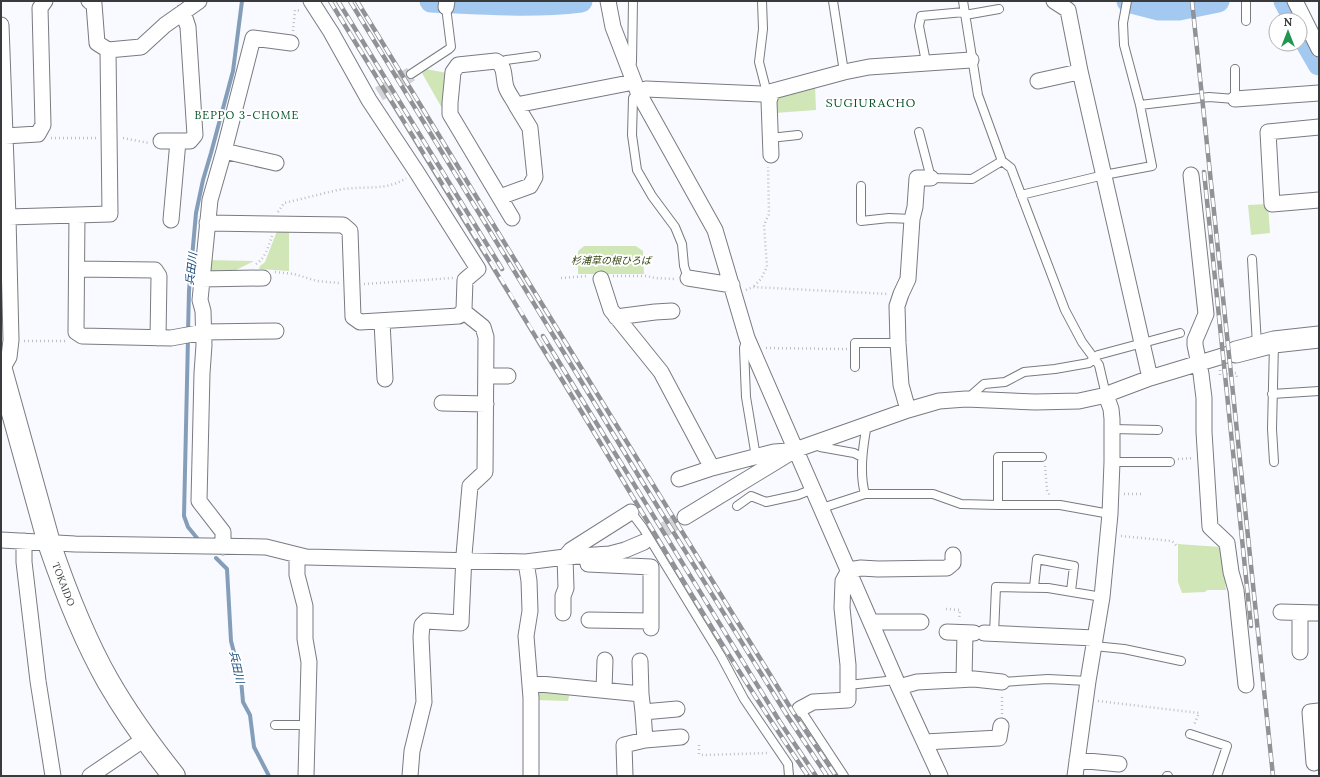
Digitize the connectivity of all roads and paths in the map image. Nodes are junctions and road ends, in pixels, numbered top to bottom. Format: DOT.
graph roads {
  1 [pos="44,1"];
  2 [pos="89,1"];
  3 [pos="199,1"];
  4 [pos="633,1"];
  5 [pos="762,1"];
  6 [pos="833,1"];
  7 [pos="963,1"];
  8 [pos="1054,1"];
  9 [pos="1246,1"];
  10 [pos="1295,1"];
  11 [pos="608,3"];
  12 [pos="1127,3"];
  13 [pos="446,4"];
  14 [pos="313,5"];
  15 [pos="999,9"];
  16 [pos="183,12"];
  17 [pos="964,14"];
  18 [pos="1246,21"];
  19 [pos="1,25"];
  20 [pos="291,43"];
  21 [pos="1319,49"];
  22 [pos="108,50"];
  23 [pos="536,56"];
  24 [pos="971,60"];
  25 [pos="926,62"];
  26 [pos="500,63"];
  27 [pos="1235,69"];
  28 [pos="1080,70"];
  29 [pos="844,72"];
  30 [pos="411,74"];
  31 [pos="634,81"];
  32 [pos="1038,81"];
  33 [pos="770,92"];
  34 [pos="1319,93"];
  35 [pos="1235,99"];
  36 [pos="516,105"];
  37 [pos="1140,105"];
  38 [pos="1319,127"];
  39 [pos="919,132"];
  40 [pos="798,135"];
  41 [pos="770,138"];
  42 [pos="4,141"];
  43 [pos="161,141"];
  44 [pos="178,141"];
  45 [pos="224,151"];
  46 [pos="771,155"];
  47 [pos="1002,161"];
  48 [pos="276,163"];
  49 [pos="416,171"];
  50 [pos="1104,175"];
  51 [pos="1191,175"];
  52 [pos="931,178"];
  53 [pos="861,186"];
  54 [pos="1021,195"];
  55 [pos="500,197"];
  56 [pos="1319,200"];
  57 [pos="77,215"];
  58 [pos="8,217"];
  59 [pos="512,218"];
  60 [pos="912,219"];
  61 [pos="171,220"];
  62 [pos="207,222"];
  63 [pos="275,224"];
  64 [pos="1252,259"];
  65 [pos="77,269"];
  66 [pos="601,277"];
  67 [pos="240,278"];
  68 [pos="263,278"];
  69 [pos="561,278"];
  70 [pos="688,278"];
  71 [pos="201,279"];
  72 [pos="753,287"];
  73 [pos="733,290"];
  74 [pos="901,294"];
  75 [pos="463,311"];
  76 [pos="672,311"];
  77 [pos="616,317"];
  78 [pos="382,322"];
  79 [pos="276,331"];
  80 [pos="200,333"];
  81 [pos="1180,333"];
  82 [pos="79,334"];
  83 [pos="1319,337"];
  84 [pos="164,338"];
  85 [pos="11,340"];
  86 [pos="749,342"];
  87 [pos="1142,342"];
  88 [pos="898,343"];
  89 [pos="1266,344"];
  90 [pos="855,349"];
  91 [pos="1236,352"];
  92 [pos="1095,358"];
  93 [pos="1199,364"];
  94 [pos="855,367"];
  95 [pos="1,370"];
  96 [pos="486,376"];
  97 [pos="508,376"];
  98 [pos="1221,376"];
  99 [pos="1237,377"];
  100 [pos="1150,378"];
  101 [pos="384,379"];
  102 [pos="1319,391"];
  103 [pos="1272,394"];
  104 [pos="1106,395"];
  105 [pos="966,399"];
  106 [pos="442,403"];
  107 [pos="486,404"];
  108 [pos="908,410"];
  109 [pos="7,415"];
  110 [pos="867,424"];
  111 [pos="1112,430"];
  112 [pos="1158,430"];
  113 [pos="817,442"];
  114 [pos="795,450"];
  115 [pos="1206,457"];
  116 [pos="756,458"];
  117 [pos="862,458"];
  118 [pos="1042,458"];
  119 [pos="1112,462"];
  120 [pos="1170,462"];
  121 [pos="1274,462"];
  122 [pos="712,468"];
  123 [pos="679,479"];
  124 [pos="813,489"];
  125 [pos="1111,493"];
  126 [pos="865,494"];
  127 [pos="1144,494"];
  128 [pos="998,505"];
  129 [pos="1050,505"];
  130 [pos="737,506"];
  131 [pos="822,508"];
  132 [pos="631,512"];
  133 [pos="1110,514"];
  134 [pos="685,517"];
  135 [pos="1109,535"];
  136 [pos="1,540"];
  137 [pos="24,541"];
  138 [pos="49,543"];
  139 [pos="223,546"];
  140 [pos="642,546"];
  141 [pos="1178,547"];
  142 [pos="297,555"];
  143 [pos="953,555"];
  144 [pos="571,560"];
  145 [pos="464,561"];
  146 [pos="526,562"];
  147 [pos="849,570"];
  148 [pos="1034,587"];
  149 [pos="1071,591"];
  150 [pos="1102,597"];
  151 [pos="946,609"];
  152 [pos="1281,612"];
  153 [pos="1300,612"];
  154 [pos="563,613"];
  155 [pos="1319,613"];
  156 [pos="589,620"];
  157 [pos="871,622"];
  158 [pos="921,622"];
  159 [pos="971,633"];
  160 [pos="1095,642"];
  161 [pos="1300,652"];
  162 [pos="605,660"];
  163 [pos="1181,660"];
  164 [pos="640,661"];
  165 [pos="964,679"];
  166 [pos="1088,681"];
  167 [pos="1002,682"];
  168 [pos="530,683"];
  169 [pos="898,684"];
  170 [pos="848,685"];
  171 [pos="1246,685"];
  172 [pos="604,690"];
  173 [pos="641,694"];
  174 [pos="1085,700"];
  175 [pos="677,709"];
  176 [pos="800,709"];
  177 [pos="1319,711"];
  178 [pos="644,712"];
  179 [pos="275,725"];
  180 [pos="307,725"];
  181 [pos="1001,726"];
  182 [pos="1190,734"];
  183 [pos="681,737"];
  184 [pos="146,738"];
  185 [pos="645,740"];
  186 [pos="925,742"];
  187 [pos="698,745"];
  188 [pos="780,752"];
  189 [pos="1077,760"];
  190 [pos="1314,763"];
  191 [pos="1119,764"];
  192 [pos="53,776"];
  193 [pos="90,776"];
  194 [pos="174,776"];
  195 [pos="306,776"];
  196 [pos="410,776"];
  197 [pos="531,776"];
  198 [pos="625,776"];
  199 [pos="789,776"];
  200 [pos="844,776"];
  201 [pos="940,776"];
  202 [pos="1075,776"];
  203 [pos="1217,776"];
  1 -- 42 [label="street"];
  2 -- 22 [label="street"];
  3 -- 16 [label="street"];
  4 -- 31 [label="lane"];
  5 -- 33 [label="lane"];
  6 -- 29 [label="lane"];
  7 -- 17 [label="lane"];
  8 -- 28 [label="street"];
  9 -- 18 [label="lane"];
  10 -- 21 [label="street"];
  11 -- 31 [label="street"];
  12 -- 37 [label="lane"];
  13 -- 30 [label="lane"];
  14 -- 20 [label="path"];
  14 -- 49 [label="street"];
  15 -- 17 [label="lane"];
  16 -- 22 [label="street"];
  16 -- 44 [label="street"];
  17 -- 24 [label="lane"];
  17 -- 25 [label="lane"];
  19 -- 42 [label="street"];
  20 -- 45 [label="street"];
  22 -- 57 [label="street"];
  23 -- 26 [label="lane"];
  24 -- 25 [label="street"];
  24 -- 47 [label="lane"];
  25 -- 29 [label="street"];
  26 -- 36 [label="street"];
  26 -- 55 [label="street"];
  27 -- 35 [label="lane"];
  28 -- 32 [label="street"];
  28 -- 50 [label="street"];
  29 -- 33 [label="street"];
  31 -- 33 [label="street"];
  31 -- 36 [label="street"];
  31 -- 70 [label="lane"];
  31 -- 73 [label="street"];
  33 -- 41 [label="street"];
  34 -- 35 [label="street"];
  35 -- 37 [label="lane"];
  36 -- 55 [label="street"];
  37 -- 50 [label="lane"];
  38 -- 56 [label="street"];
  39 -- 52 [label="lane"];
  40 -- 41 [label="lane"];
  41 -- 46 [label="street"];
  42 -- 58 [label="street"];
  43 -- 44 [label="street"];
  44 -- 61 [label="street"];
  45 -- 48 [label="street"];
  45 -- 62 [label="street"];
  46 -- 72 [label="path"];
  47 -- 52 [label="lane"];
  47 -- 54 [label="lane"];
  49 -- 63 [label="path"];
  49 -- 75 [label="street"];
  50 -- 54 [label="lane"];
  50 -- 87 [label="street"];
  51 -- 93 [label="street"];
  52 -- 60 [label="street"];
  53 -- 60 [label="lane"];
  54 -- 92 [label="lane"];
  55 -- 59 [label="street"];
  57 -- 58 [label="street"];
  57 -- 65 [label="street"];
  58 -- 85 [label="street"];
  60 -- 74 [label="street"];
  62 -- 63 [label="street"];
  62 -- 71 [label="street"];
  63 -- 67 [label="path"];
  63 -- 78 [label="street"];
  64 -- 89 [label="lane"];
  65 -- 82 [label="street"];
  65 -- 84 [label="street"];
  66 -- 69 [label="path"];
  66 -- 70 [label="path"];
  66 -- 77 [label="street"];
  67 -- 68 [label="street"];
  67 -- 71 [label="street"];
  70 -- 73 [label="street"];
  71 -- 80 [label="street"];
  72 -- 73 [label="path"];
  72 -- 74 [label="path"];
  73 -- 86 [label="street"];
  74 -- 88 [label="street"];
  75 -- 78 [label="street"];
  75 -- 96 [label="street"];
  76 -- 77 [label="street"];
  77 -- 122 [label="street"];
  78 -- 101 [label="street"];
  79 -- 80 [label="street"];
  80 -- 84 [label="street"];
  80 -- 139 [label="street"];
  81 -- 87 [label="lane"];
  82 -- 84 [label="street"];
  82 -- 85 [label="path"];
  83 -- 89 [label="street"];
  85 -- 95 [label="street"];
  86 -- 90 [label="path"];
  86 -- 114 [label="street"];
  86 -- 116 [label="lane"];
  87 -- 92 [label="lane"];
  87 -- 100 [label="street"];
  88 -- 90 [label="lane"];
  88 -- 108 [label="street"];
  89 -- 91 [label="street"];
  89 -- 103 [label="lane"];
  90 -- 94 [label="lane"];
  91 -- 93 [label="street"];
  92 -- 104 [label="lane"];
  92 -- 105 [label="lane"];
  93 -- 100 [label="street"];
  93 -- 115 [label="street"];
  95 -- 109 [label="highway, TOKAIDO"];
  96 -- 97 [label="street"];
  96 -- 107 [label="street"];
  98 -- 99 [label="path"];
  100 -- 104 [label="street"];
  102 -- 103 [label="lane"];
  103 -- 121 [label="lane"];
  104 -- 105 [label="street"];
  104 -- 111 [label="street"];
  105 -- 108 [label="street"];
  106 -- 107 [label="street"];
  107 -- 145 [label="street"];
  108 -- 110 [label="street"];
  109 -- 138 [label="highway, TOKAIDO"];
  110 -- 113 [label="street"];
  110 -- 117 [label="lane"];
  111 -- 112 [label="lane"];
  111 -- 119 [label="street"];
  113 -- 114 [label="street"];
  113 -- 117 [label="lane"];
  114 -- 116 [label="street"];
  114 -- 124 [label="street"];
  114 -- 134 [label="street"];
  115 -- 120 [label="path"];
  115 -- 171 [label="street"];
  116 -- 122 [label="street"];
  117 -- 126 [label="lane"];
  118 -- 128 [label="lane"];
  118 -- 129 [label="path"];
  119 -- 120 [label="lane"];
  119 -- 125 [label="street"];
  122 -- 123 [label="street"];
  124 -- 130 [label="lane"];
  124 -- 131 [label="street"];
  125 -- 127 [label="path"];
  125 -- 133 [label="street"];
  126 -- 128 [label="lane"];
  126 -- 131 [label="lane"];
  128 -- 129 [label="lane"];
  129 -- 133 [label="lane"];
  131 -- 147 [label="street"];
  132 -- 144 [label="street"];
  132 -- 188 [label="lane"];
  133 -- 135 [label="street"];
  135 -- 141 [label="path"];
  135 -- 150 [label="street"];
  136 -- 137 [label="street"];
  137 -- 138 [label="street"];
  137 -- 192 [label="street"];
  138 -- 139 [label="street"];
  138 -- 184 [label="highway, TOKAIDO"];
  139 -- 142 [label="street"];
  140 -- 144 [label="street"];
  142 -- 145 [label="street"];
  142 -- 180 [label="street"];
  143 -- 147 [label="street"];
  144 -- 146 [label="street"];
  144 -- 154 [label="street"];
  144 -- 156 [label="street"];
  145 -- 146 [label="street"];
  145 -- 196 [label="street"];
  146 -- 168 [label="street"];
  147 -- 157 [label="street"];
  147 -- 170 [label="street"];
  148 -- 149 [label="lane"];
  148 -- 149 [label="lane"];
  148 -- 159 [label="lane"];
  149 -- 150 [label="lane"];
  150 -- 160 [label="street"];
  151 -- 159 [label="path"];
  152 -- 153 [label="street"];
  153 -- 155 [label="street"];
  153 -- 161 [label="street"];
  157 -- 158 [label="street"];
  157 -- 169 [label="street"];
  159 -- 160 [label="street"];
  159 -- 165 [label="street"];
  160 -- 163 [label="lane"];
  160 -- 166 [label="street"];
  162 -- 172 [label="street"];
  164 -- 173 [label="street"];
  165 -- 167 [label="street"];
  165 -- 169 [label="street"];
  166 -- 167 [label="lane"];
  166 -- 174 [label="street"];
  167 -- 181 [label="path"];
  168 -- 172 [label="street"];
  168 -- 197 [label="street"];
  169 -- 170 [label="lane"];
  169 -- 186 [label="street"];
  170 -- 176 [label="street"];
  172 -- 173 [label="street"];
  173 -- 178 [label="street"];
  174 -- 182 [label="path"];
  174 -- 189 [label="street"];
  175 -- 178 [label="street"];
  176 -- 200 [label="lane"];
  177 -- 190 [label="street"];
  178 -- 185 [label="street"];
  179 -- 180 [label="lane"];
  180 -- 195 [label="street"];
  181 -- 186 [label="street"];
  182 -- 203 [label="lane"];
  183 -- 185 [label="street"];
  184 -- 193 [label="street"];
  184 -- 194 [label="highway, TOKAIDO"];
  185 -- 198 [label="street"];
  186 -- 201 [label="street"];
  187 -- 188 [label="path"];
  188 -- 199 [label="lane"];
  189 -- 191 [label="street"];
  189 -- 202 [label="street"];
}
